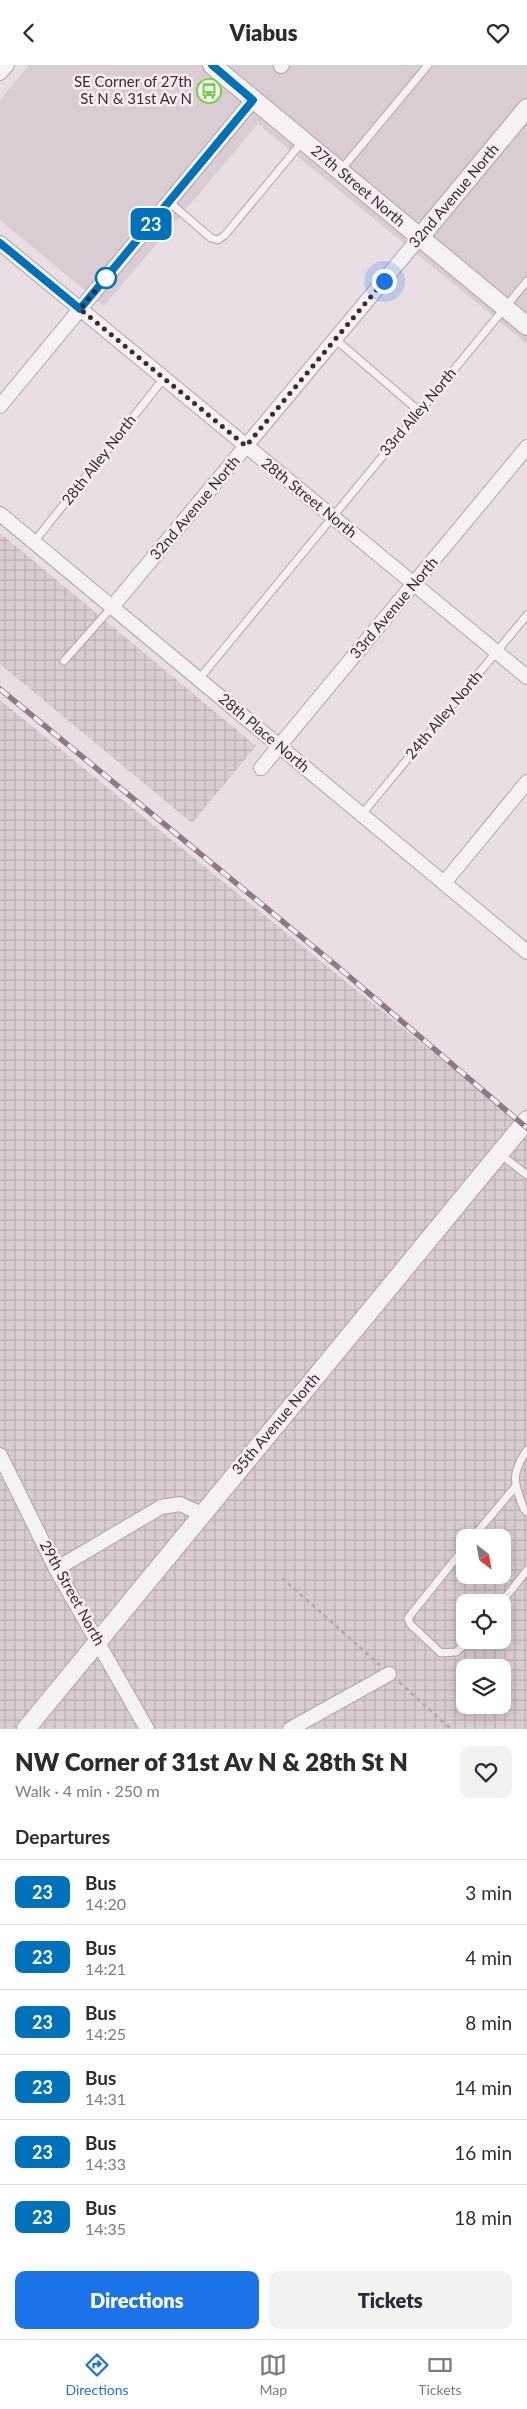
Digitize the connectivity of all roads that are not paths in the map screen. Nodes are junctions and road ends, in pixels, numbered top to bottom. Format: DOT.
graph roads {
  1 [pos="7,65"];
  2 [pos="212,65"];
  3 [pos="428,65"];
  4 [pos="0,73"];
  5 [pos="253,100"];
  6 [pos="527,108"];
  7 [pos="303,141"];
  8 [pos="340,171"];
  9 [pos="169,203"];
  10 [pos="420,237"];
  11 [pos="0,243"];
  12 [pos="527,281"];
  13 [pos="505,308"];
  14 [pos="80,309"];
  15 [pos="527,326"];
  16 [pos="335,339"];
  17 [pos="164,378"];
  18 [pos="0,406"];
  19 [pos="419,411"];
  20 [pos="246,446"];
  21 [pos="527,447"];
  22 [pos="0,514"];
  23 [pos="332,517"];
  24 [pos="34,542"];
  25 [pos="414,584"];
  26 [pos="112,607"];
  27 [pos="527,615"];
  28 [pos="496,651"];
  29 [pos="64,661"];
  30 [pos="527,677"];
  31 [pos="198,679"];
  32 [pos="279,746"];
  33 [pos="261,769"];
  34 [pos="527,782"];
  35 [pos="362,815"];
  36 [pos="444,883"];
  37 [pos="526,950"];
  38 [pos="527,1120"];
  39 [pos="499,1153"];
  40 [pos="527,1175"];
  41 [pos="527,1450"];
  42 [pos="0,1455"];
  43 [pos="515,1487"];
  44 [pos="527,1512"];
  45 [pos="202,1514"];
  46 [pos="480,1529"];
  47 [pos="456,1558"];
  48 [pos="56,1569"];
  49 [pos="527,1570"];
  50 [pos="507,1594"];
  51 [pos="98,1639"];
  52 [pos="460,1649"];
  53 [pos="390,1674"];
  54 [pos="26,1729"];
  55 [pos="147,1729"];
  56 [pos="290,1729"];
  1 -- 4 [label="street"];
  2 -- 5 [label="street, 27th Street North"];
  3 -- 8 [label="lane"];
  5 -- 7 [label="street, 27th Street North"];
  5 -- 9 [label="street"];
  6 -- 10 [label="street, 32nd Avenue North"];
  7 -- 8 [label="street, 27th Street North"];
  7 -- 9 [label="lane"];
  8 -- 10 [label="street, 27th Street North"];
  9 -- 14 [label="street"];
  10 -- 13 [label="street, 27th Street North"];
  10 -- 16 [label="street, 32nd Avenue North"];
  11 -- 14 [label="street, 28th Street North"];
  12 -- 13 [label="lane, 33rd Alley North"];
  13 -- 15 [label="street, 27th Street North"];
  13 -- 19 [label="lane, 33rd Alley North"];
  14 -- 17 [label="street, 28th Street North"];
  14 -- 18 [label="street"];
  16 -- 19 [label="lane"];
  16 -- 20 [label="street, 32nd Avenue North"];
  17 -- 20 [label="street, 28th Street North"];
  17 -- 24 [label="lane, 28th Alley North"];
  19 -- 23 [label="lane, 33rd Alley North"];
  20 -- 23 [label="street, 28th Street North"];
  20 -- 26 [label="street, 32nd Avenue North"];
  21 -- 25 [label="street, 33rd Avenue North"];
  22 -- 24 [label="street, 28th Place North"];
  23 -- 25 [label="street, 28th Street North"];
  23 -- 31 [label="lane"];
  24 -- 26 [label="street, 28th Place North"];
  25 -- 28 [label="street, 28th Street North"];
  25 -- 32 [label="street, 33rd Avenue North"];
  26 -- 29 [label="lane"];
  26 -- 31 [label="street, 28th Place North"];
  27 -- 28 [label="lane, 24th Alley North"];
  28 -- 30 [label="street, 28th Street North"];
  28 -- 35 [label="lane, 24th Alley North"];
  31 -- 32 [label="street, 28th Place North"];
  32 -- 33 [label="street, 33rd Avenue North"];
  32 -- 35 [label="street, 28th Place North"];
  34 -- 36 [label="street"];
  35 -- 36 [label="street, 28th Place North"];
  36 -- 37 [label="street, 28th Place North"];
  38 -- 39 [label="street, 35th Avenue North"];
  39 -- 40 [label="lane"];
  39 -- 45 [label="street, 35th Avenue North"];
  41 -- 43 [label="lane"];
  42 -- 48 [label="street, 29th Street North"];
  43 -- 44 [label="lane"];
  43 -- 46 [label="lane"];
  45 -- 48 [label="street"];
  45 -- 51 [label="street, 35th Avenue North"];
  47 -- 52 [label="lane"];
  48 -- 51 [label="street, 29th Street North"];
  49 -- 50 [label="lane"];
  51 -- 54 [label="street, 35th Avenue North"];
  51 -- 55 [label="street, 29th Street North"];
  53 -- 56 [label="street"];
}
